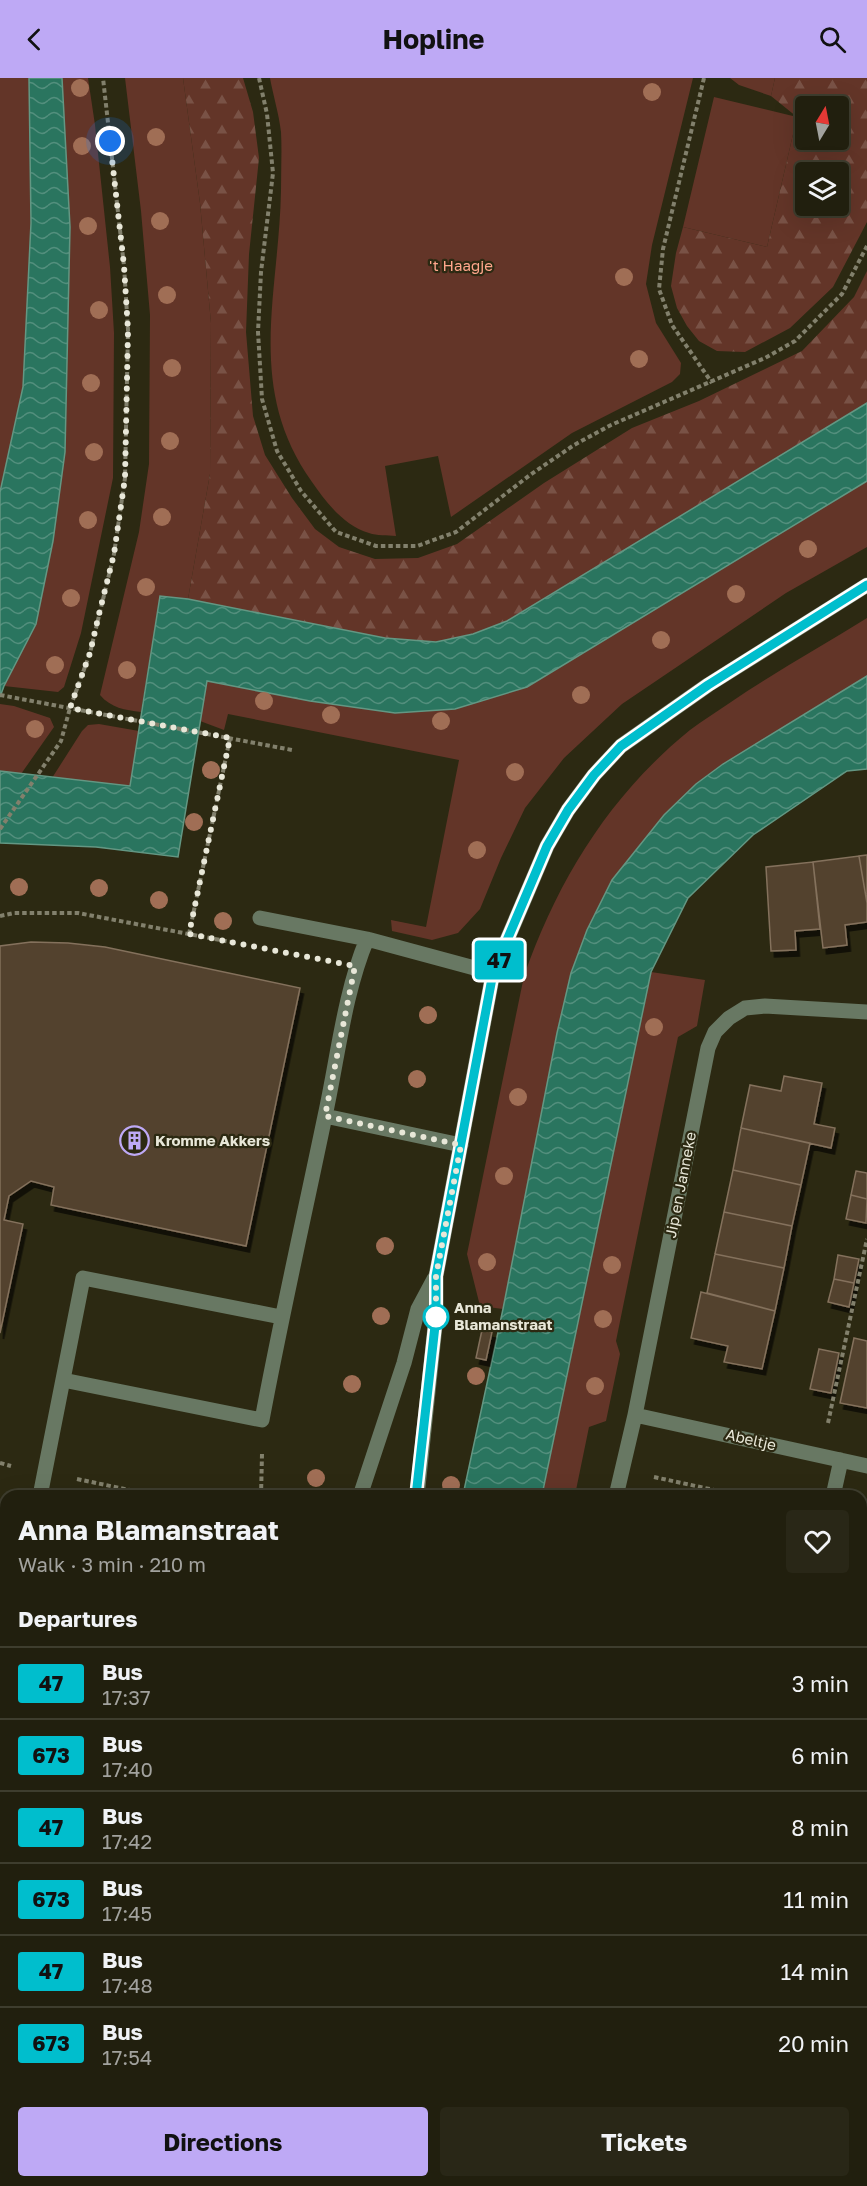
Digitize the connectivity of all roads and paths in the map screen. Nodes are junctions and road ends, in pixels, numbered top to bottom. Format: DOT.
graph roads {
  1 [pos="103,78"];
  2 [pos="259,78"];
  3 [pos="704,78"];
  4 [pos="867,246"];
  5 [pos="712,382"];
  6 [pos="867,585"];
  7 [pos="0,695"];
  8 [pos="70,708"];
  9 [pos="230,738"];
  10 [pos="292,750"];
  11 [pos="0,829"];
  12 [pos="0,916"];
  13 [pos="260,918"];
  14 [pos="189,934"];
  15 [pos="367,939"];
  16 [pos="244,945"];
  17 [pos="493,973"];
  18 [pos="867,1012"];
  19 [pos="325,1116"];
  20 [pos="461,1145"];
  21 [pos="867,1240"];
  22 [pos="436,1276"];
  23 [pos="281,1317"];
  24 [pos="63,1380"];
  25 [pos="635,1415"];
  26 [pos="262,1420"];
  27 [pos="821,1456"];
  28 [pos="841,1460"];
  29 [pos="867,1466"];
  30 [pos="622,1470"];
  31 [pos="41,1490"];
  32 [pos="261,1490"];
  33 [pos="362,1490"];
  34 [pos="418,1490"];
  35 [pos="617,1490"];
  36 [pos="714,1490"];
  37 [pos="834,1490"];
  1 -- 8 [label="path"];
  2 -- 5 [label="path"];
  3 -- 5 [label="path"];
  4 -- 5 [label="path"];
  6 -- 17 [label="street"];
  7 -- 8 [label="path"];
  8 -- 9 [label="path"];
  8 -- 11 [label="path"];
  9 -- 10 [label="path"];
  9 -- 14 [label="path"];
  12 -- 14 [label="path"];
  13 -- 15 [label="street"];
  14 -- 16 [label="path"];
  15 -- 17 [label="street"];
  15 -- 19 [label="street"];
  17 -- 20 [label="street"];
  18 -- 25 [label="street, Jip en Janneke"];
  19 -- 20 [label="street"];
  19 -- 23 [label="street"];
  20 -- 22 [label="street"];
  21 -- 27 [label="path"];
  22 -- 33 [label="street"];
  22 -- 34 [label="street"];
  23 -- 24 [label="street"];
  23 -- 26 [label="street"];
  24 -- 26 [label="street"];
  24 -- 31 [label="street"];
  25 -- 27 [label="street, Abeltje"];
  25 -- 30 [label="street, Jip en Janneke"];
  26 -- 32 [label="path"];
  27 -- 28 [label="street, Abeltje"];
  28 -- 29 [label="street, Abeltje"];
  28 -- 37 [label="street"];
  30 -- 35 [label="street, Jip en Janneke"];
  30 -- 36 [label="path"];
}
